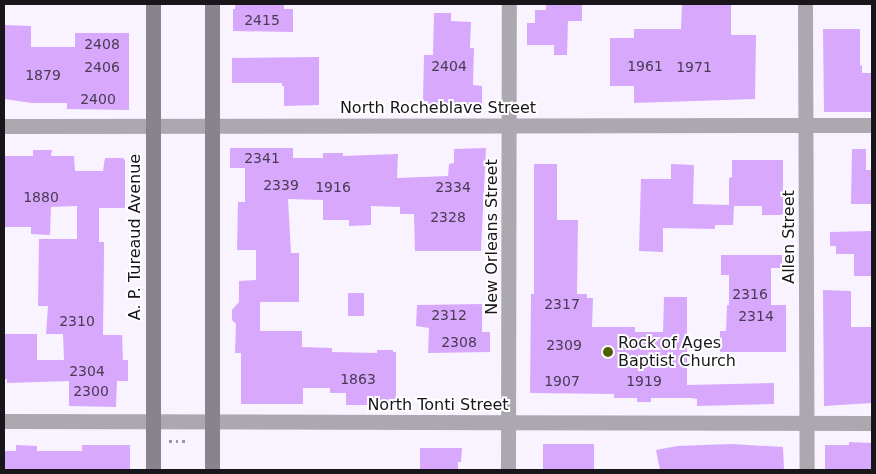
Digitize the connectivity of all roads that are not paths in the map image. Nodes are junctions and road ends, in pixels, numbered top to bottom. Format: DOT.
graph roads {
  1 [pos="153,4"];
  2 [pos="212,4"];
  3 [pos="509,4"];
  4 [pos="805,4"];
  5 [pos="510,125"];
  6 [pos="805,125"];
  7 [pos="872,125"];
  8 [pos="4,126"];
  9 [pos="153,126"];
  10 [pos="212,126"];
  11 [pos="4,421"];
  12 [pos="153,422"];
  13 [pos="212,422"];
  14 [pos="508,422"];
  15 [pos="808,423"];
  16 [pos="872,423"];
  17 [pos="153,470"];
  18 [pos="212,470"];
  19 [pos="508,470"];
  20 [pos="808,470"];
  1 -- 9 [label="street, A. P. Tureaud Avenue"];
  2 -- 10 [label="street"];
  3 -- 5 [label="street, New Orleans Street"];
  4 -- 6 [label="street, Allen Street"];
  5 -- 6 [label="street, North Rocheblave Street"];
  5 -- 10 [label="street, North Rocheblave Street"];
  5 -- 14 [label="street, New Orleans Street"];
  6 -- 7 [label="street, North Rocheblave Street"];
  6 -- 15 [label="street, Allen Street"];
  8 -- 9 [label="street, North Rocheblave Street"];
  9 -- 10 [label="street, North Rocheblave Street"];
  9 -- 12 [label="street, A. P. Tureaud Avenue"];
  10 -- 13 [label="street"];
  11 -- 12 [label="street, North Tonti Street"];
  12 -- 13 [label="street, North Tonti Street"];
  12 -- 17 [label="street, A. P. Tureaud Avenue"];
  13 -- 14 [label="street, North Tonti Street"];
  13 -- 18 [label="street"];
  14 -- 15 [label="street, North Tonti Street"];
  14 -- 19 [label="street, New Orleans Street"];
  15 -- 16 [label="street, North Tonti Street"];
  15 -- 20 [label="street, Allen Street"];
}
